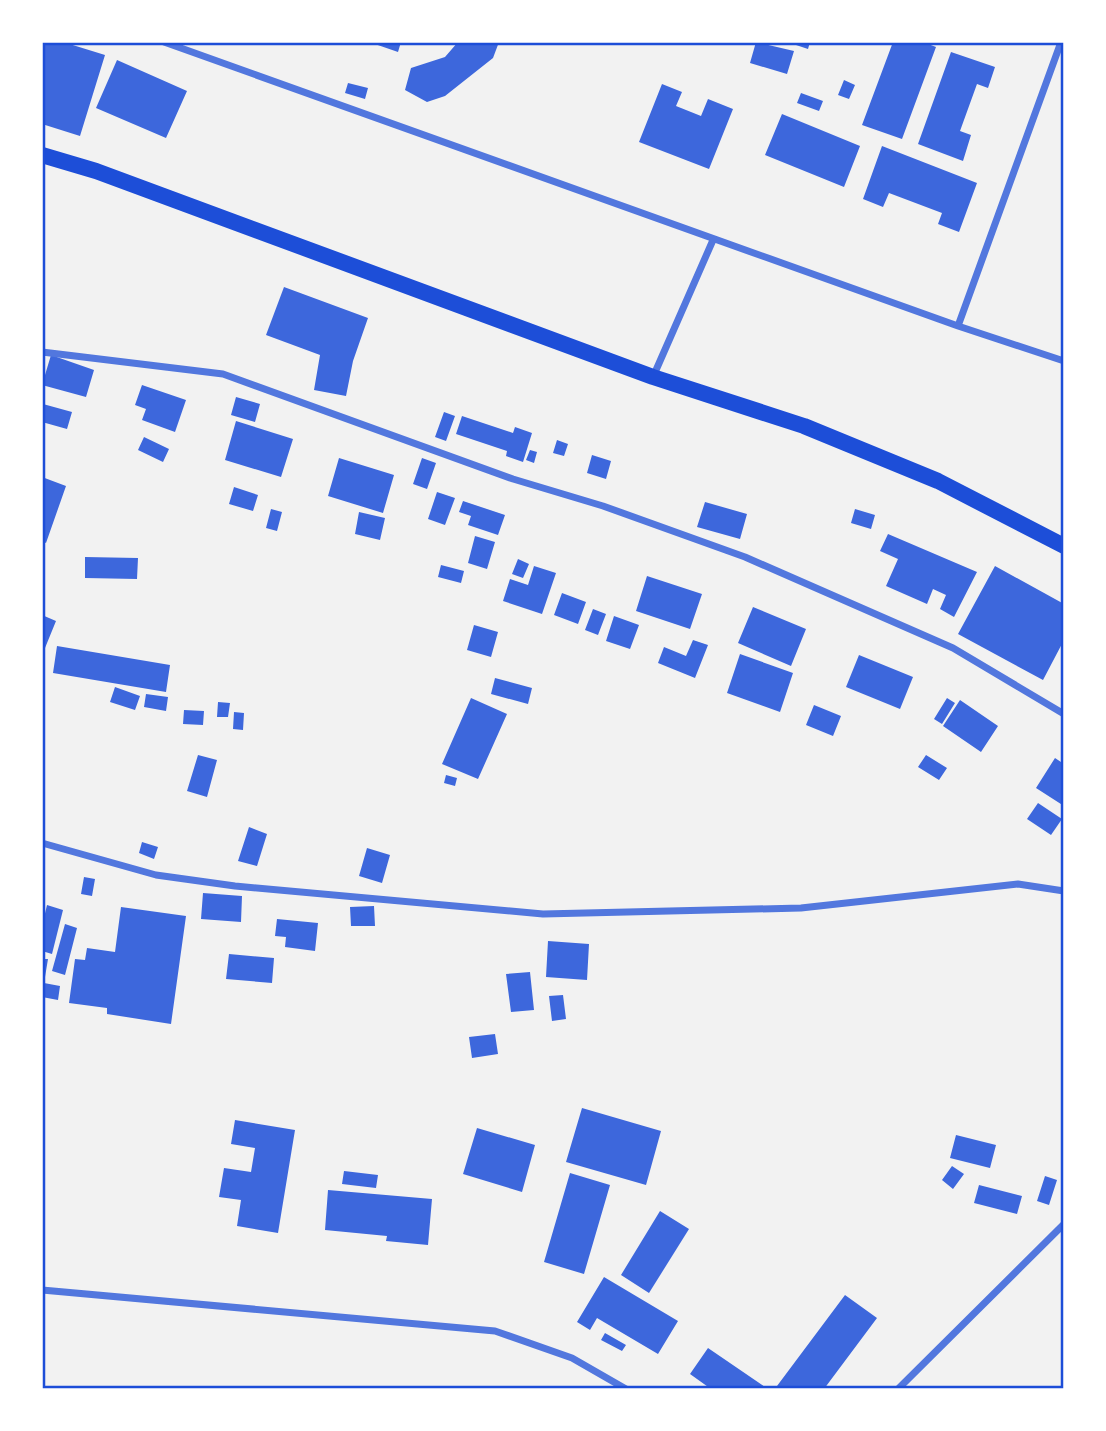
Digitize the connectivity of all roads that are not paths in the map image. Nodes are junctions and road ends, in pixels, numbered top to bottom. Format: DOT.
graph roads {
  1 [pos="164,42"];
  2 [pos="1061,42"];
  3 [pos="42,155"];
  4 [pos="713,240"];
  5 [pos="958,326"];
  6 [pos="42,352"];
  7 [pos="1064,361"];
  8 [pos="653,377"];
  9 [pos="1064,546"];
  10 [pos="1064,713"];
  11 [pos="42,843"];
  12 [pos="1064,891"];
  13 [pos="1064,1224"];
  14 [pos="42,1290"];
  15 [pos="626,1389"];
  16 [pos="898,1389"];
  1 -- 4 [label="street"];
  2 -- 5 [label="street"];
  3 -- 8 [label="main road"];
  4 -- 5 [label="street"];
  4 -- 8 [label="street"];
  5 -- 7 [label="street"];
  6 -- 10 [label="street"];
  8 -- 9 [label="main road"];
  11 -- 12 [label="street"];
  13 -- 16 [label="street"];
  14 -- 15 [label="street"];
}
